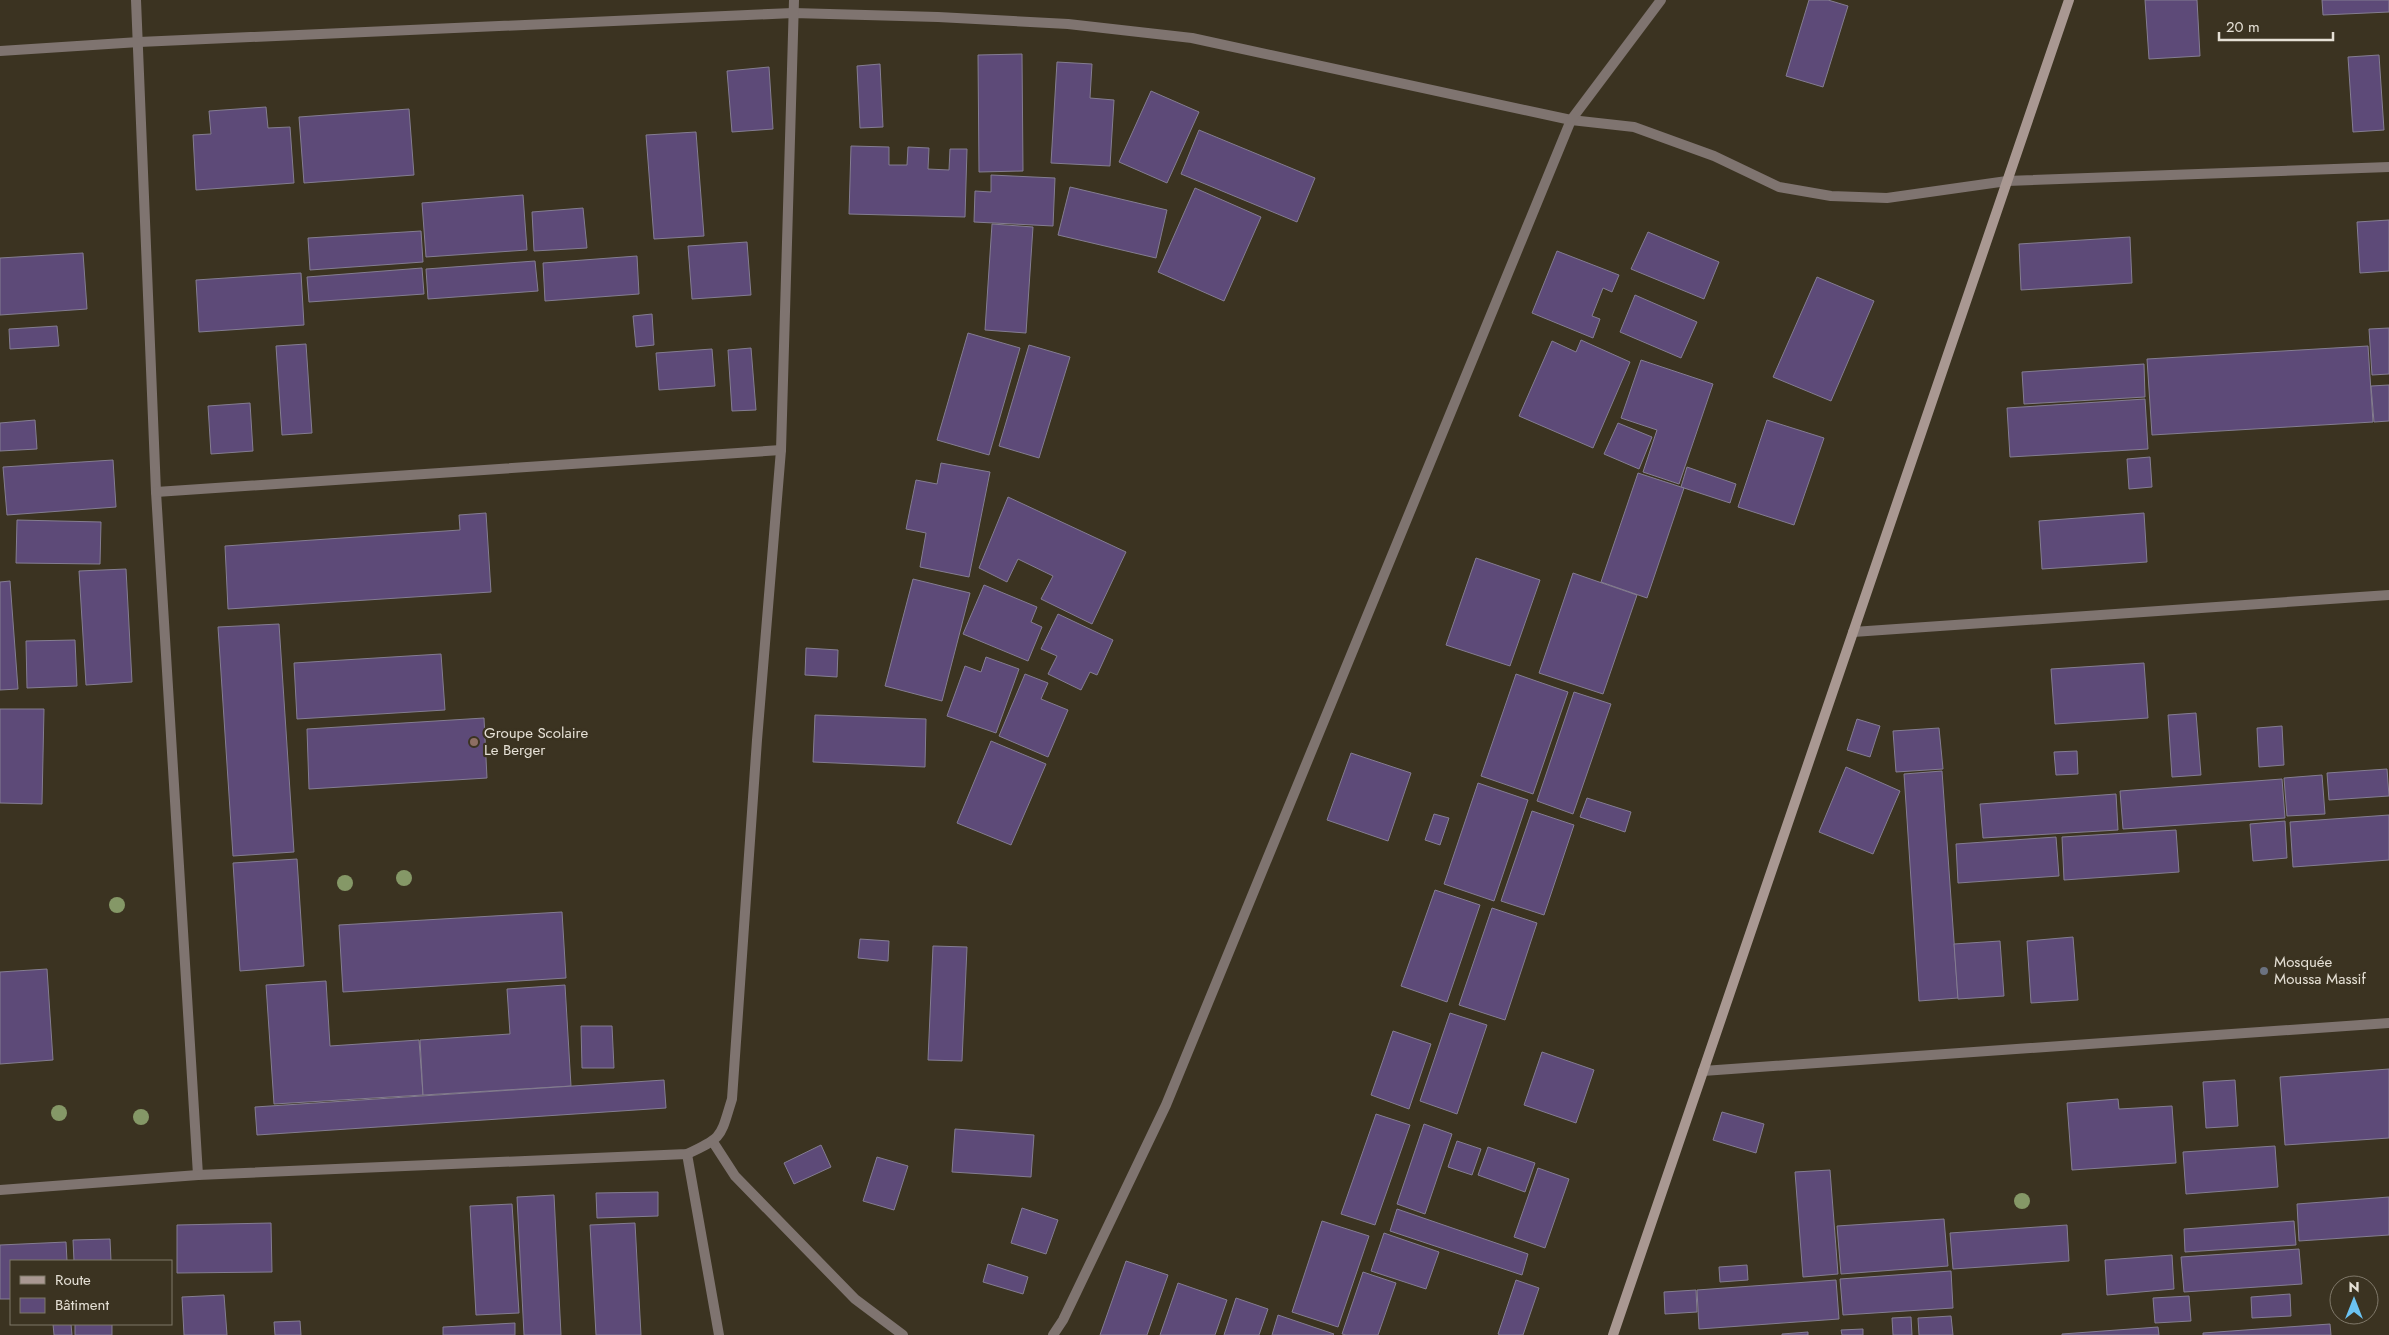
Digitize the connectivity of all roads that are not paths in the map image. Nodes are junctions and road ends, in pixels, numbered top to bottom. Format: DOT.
graph roads {
  1 [pos="136,0"];
  2 [pos="794,0"];
  3 [pos="1661,0"];
  4 [pos="2068,0"];
  5 [pos="793,13"];
  6 [pos="139,42"];
  7 [pos="0,51"];
  8 [pos="1570,120"];
  9 [pos="2389,167"];
  10 [pos="2007,182"];
  11 [pos="781,450"];
  12 [pos="156,492"];
  13 [pos="2389,595"];
  14 [pos="1853,632"];
  15 [pos="2389,1023"];
  16 [pos="1703,1071"];
  17 [pos="713,1142"];
  18 [pos="687,1154"];
  19 [pos="198,1175"];
  20 [pos="0,1190"];
  21 [pos="719,1335"];
  22 [pos="903,1335"];
  23 [pos="1053,1335"];
  24 [pos="1613,1335"];
  1 -- 6 [label="street"];
  2 -- 5 [label="street"];
  3 -- 8 [label="street"];
  4 -- 10 [label="street"];
  5 -- 6 [label="street"];
  5 -- 8 [label="street"];
  5 -- 11 [label="street"];
  6 -- 7 [label="street"];
  6 -- 12 [label="street"];
  8 -- 10 [label="street"];
  8 -- 23 [label="street"];
  9 -- 10 [label="street"];
  10 -- 14 [label="street"];
  11 -- 12 [label="street"];
  11 -- 17 [label="street"];
  12 -- 19 [label="street"];
  13 -- 14 [label="street"];
  14 -- 16 [label="street"];
  15 -- 16 [label="street"];
  16 -- 24 [label="street"];
  17 -- 18 [label="street"];
  17 -- 22 [label="street"];
  18 -- 19 [label="street"];
  18 -- 21 [label="street"];
  19 -- 20 [label="street"];
}
